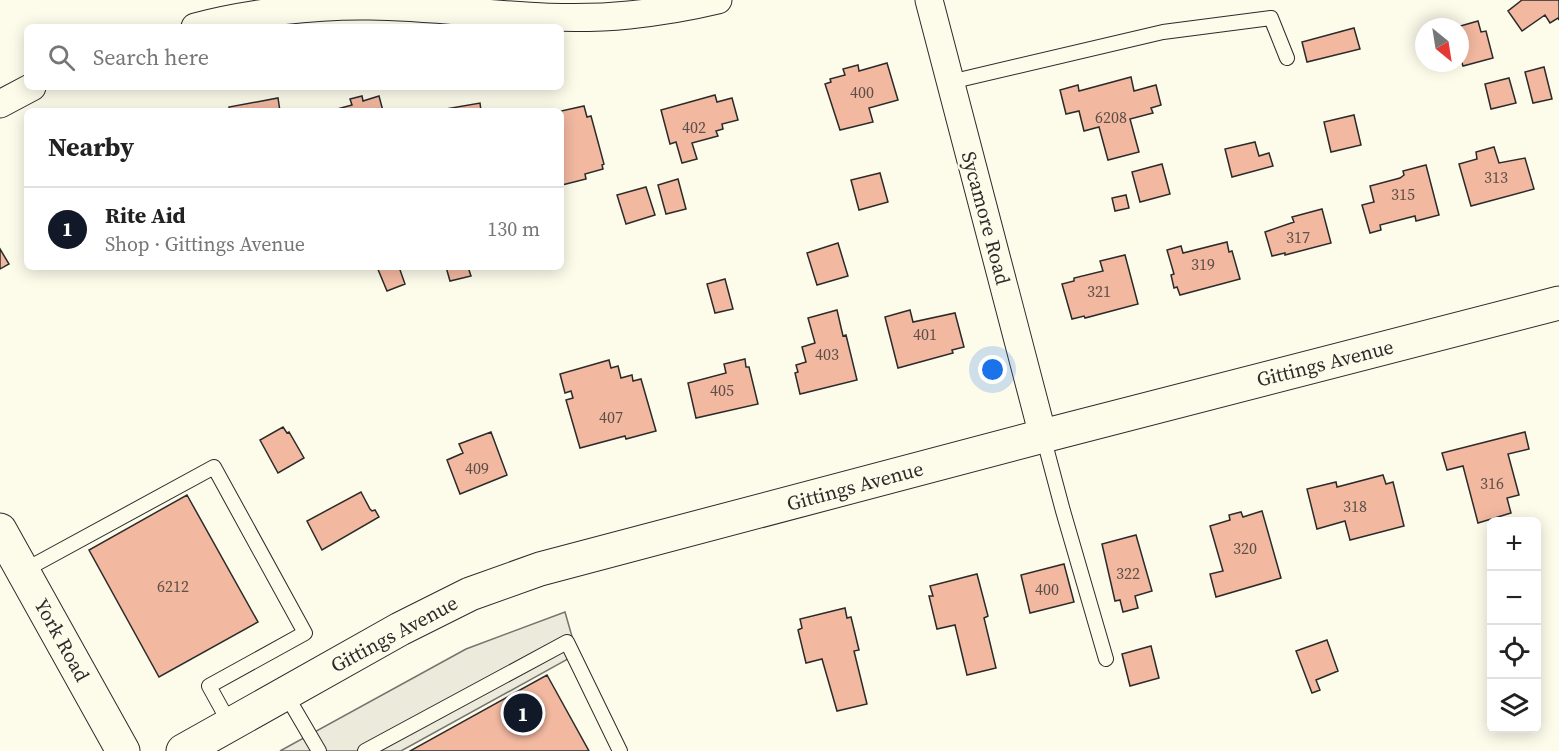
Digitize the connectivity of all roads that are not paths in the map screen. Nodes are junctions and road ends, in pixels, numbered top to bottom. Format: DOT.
graph roads {
  1 [pos="718,0"];
  2 [pos="929,0"];
  3 [pos="211,24"];
  4 [pos="1287,58"];
  5 [pos="950,82"];
  6 [pos="26,90"];
  7 [pos="0,104"];
  8 [pos="1559,303"];
  9 [pos="1043,436"];
  10 [pos="0,530"];
  11 [pos="23,571"];
  12 [pos="1106,658"];
  13 [pos="285,693"];
  14 [pos="230,724"];
  15 [pos="123,751"];
  16 [pos="183,751"];
  17 [pos="319,751"];
  18 [pos="365,751"];
  19 [pos="620,751"];
  1 -- 3 [label="street"];
  2 -- 5 [label="street, Sycamore Road"];
  4 -- 5 [label="lane"];
  5 -- 9 [label="street, Sycamore Road"];
  6 -- 7 [label="street"];
  8 -- 9 [label="street, Gittings Avenue"];
  9 -- 12 [label="lane"];
  9 -- 13 [label="street, Gittings Avenue"];
  10 -- 11 [label="street, York Road"];
  11 -- 14 [label="lane"];
  11 -- 15 [label="street, York Road"];
  13 -- 14 [label="street, Gittings Avenue"];
  13 -- 17 [label="lane"];
  14 -- 16 [label="street, Gittings Avenue"];
  18 -- 19 [label="lane"];
}
